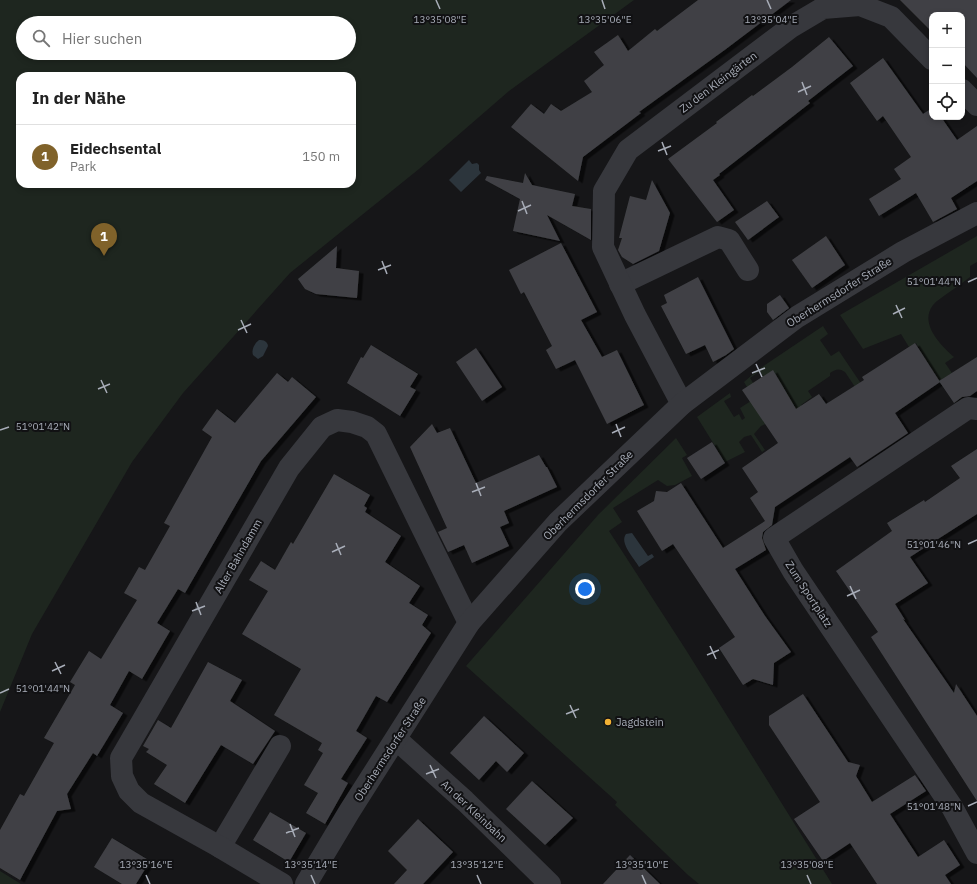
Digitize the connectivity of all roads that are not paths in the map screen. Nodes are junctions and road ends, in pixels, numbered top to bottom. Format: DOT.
graph roads {
  1 [pos="929,56"];
  2 [pos="965,93"];
  3 [pos="977,105"];
  4 [pos="977,213"];
  5 [pos="748,270"];
  6 [pos="620,284"];
  7 [pos="682,404"];
  8 [pos="977,409"];
  9 [pos="469,623"];
  10 [pos="396,739"];
  11 [pos="280,746"];
  12 [pos="220,847"];
  13 [pos="977,852"];
  14 [pos="282,884"];
  15 [pos="306,884"];
  16 [pos="550,884"];
  1 -- 6 [label="street, Zu den Kleingärten"];
  2 -- 3 [label="street"];
  4 -- 7 [label="street, Oberhermsdorfer Straße"];
  5 -- 6 [label="street"];
  6 -- 7 [label="street, Zu den Kleingärten"];
  7 -- 9 [label="street, Oberhermsdorfer Straße"];
  8 -- 13 [label="street, Zum Sportplatz"];
  9 -- 10 [label="street, Oberhermsdorfer Straße"];
  9 -- 12 [label="street, Alter Bahndamm"];
  10 -- 15 [label="street, Oberhermsdorfer Straße"];
  10 -- 16 [label="street, An der Kleinbahn"];
  11 -- 12 [label="street"];
  12 -- 14 [label="street, Alter Bahndamm"];
}
